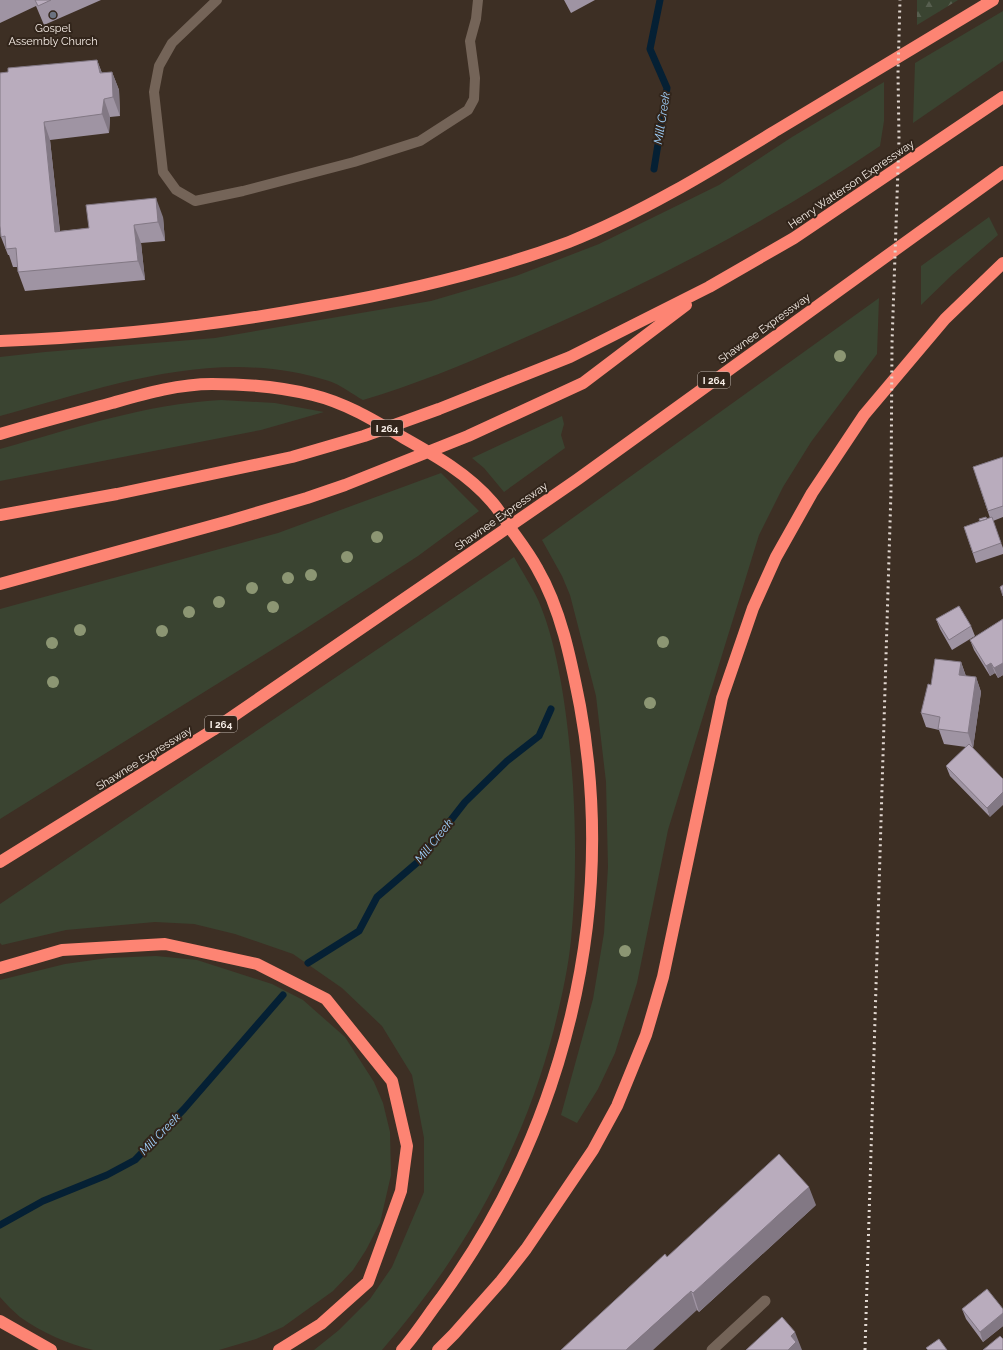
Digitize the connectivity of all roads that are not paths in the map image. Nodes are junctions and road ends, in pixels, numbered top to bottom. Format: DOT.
graph roads {
  1 [pos="217,0"];
  2 [pos="478,0"];
  3 [pos="993,0"];
  4 [pos="1003,97"];
  5 [pos="1003,172"];
  6 [pos="1001,265"];
  7 [pos="709,287"];
  8 [pos="0,340"];
  9 [pos="0,434"];
  10 [pos="0,515"];
  11 [pos="0,584"];
  12 [pos="0,862"];
  13 [pos="0,968"];
  14 [pos="765,1301"];
  15 [pos="0,1321"];
  16 [pos="51,1350"];
  17 [pos="278,1350"];
  18 [pos="402,1350"];
  19 [pos="438,1350"];
  20 [pos="712,1350"];
  1 -- 2 [label="lane"];
  3 -- 8 [label="highway"];
  4 -- 7 [label="highway, Henry Watterson Expressway / I 264"];
  5 -- 12 [label="highway, Shawnee Expressway / I 264"];
  6 -- 19 [label="highway"];
  7 -- 10 [label="highway, I 264"];
  7 -- 11 [label="highway"];
  9 -- 18 [label="highway"];
  13 -- 17 [label="highway"];
  14 -- 20 [label="street"];
  15 -- 16 [label="highway"];
}
